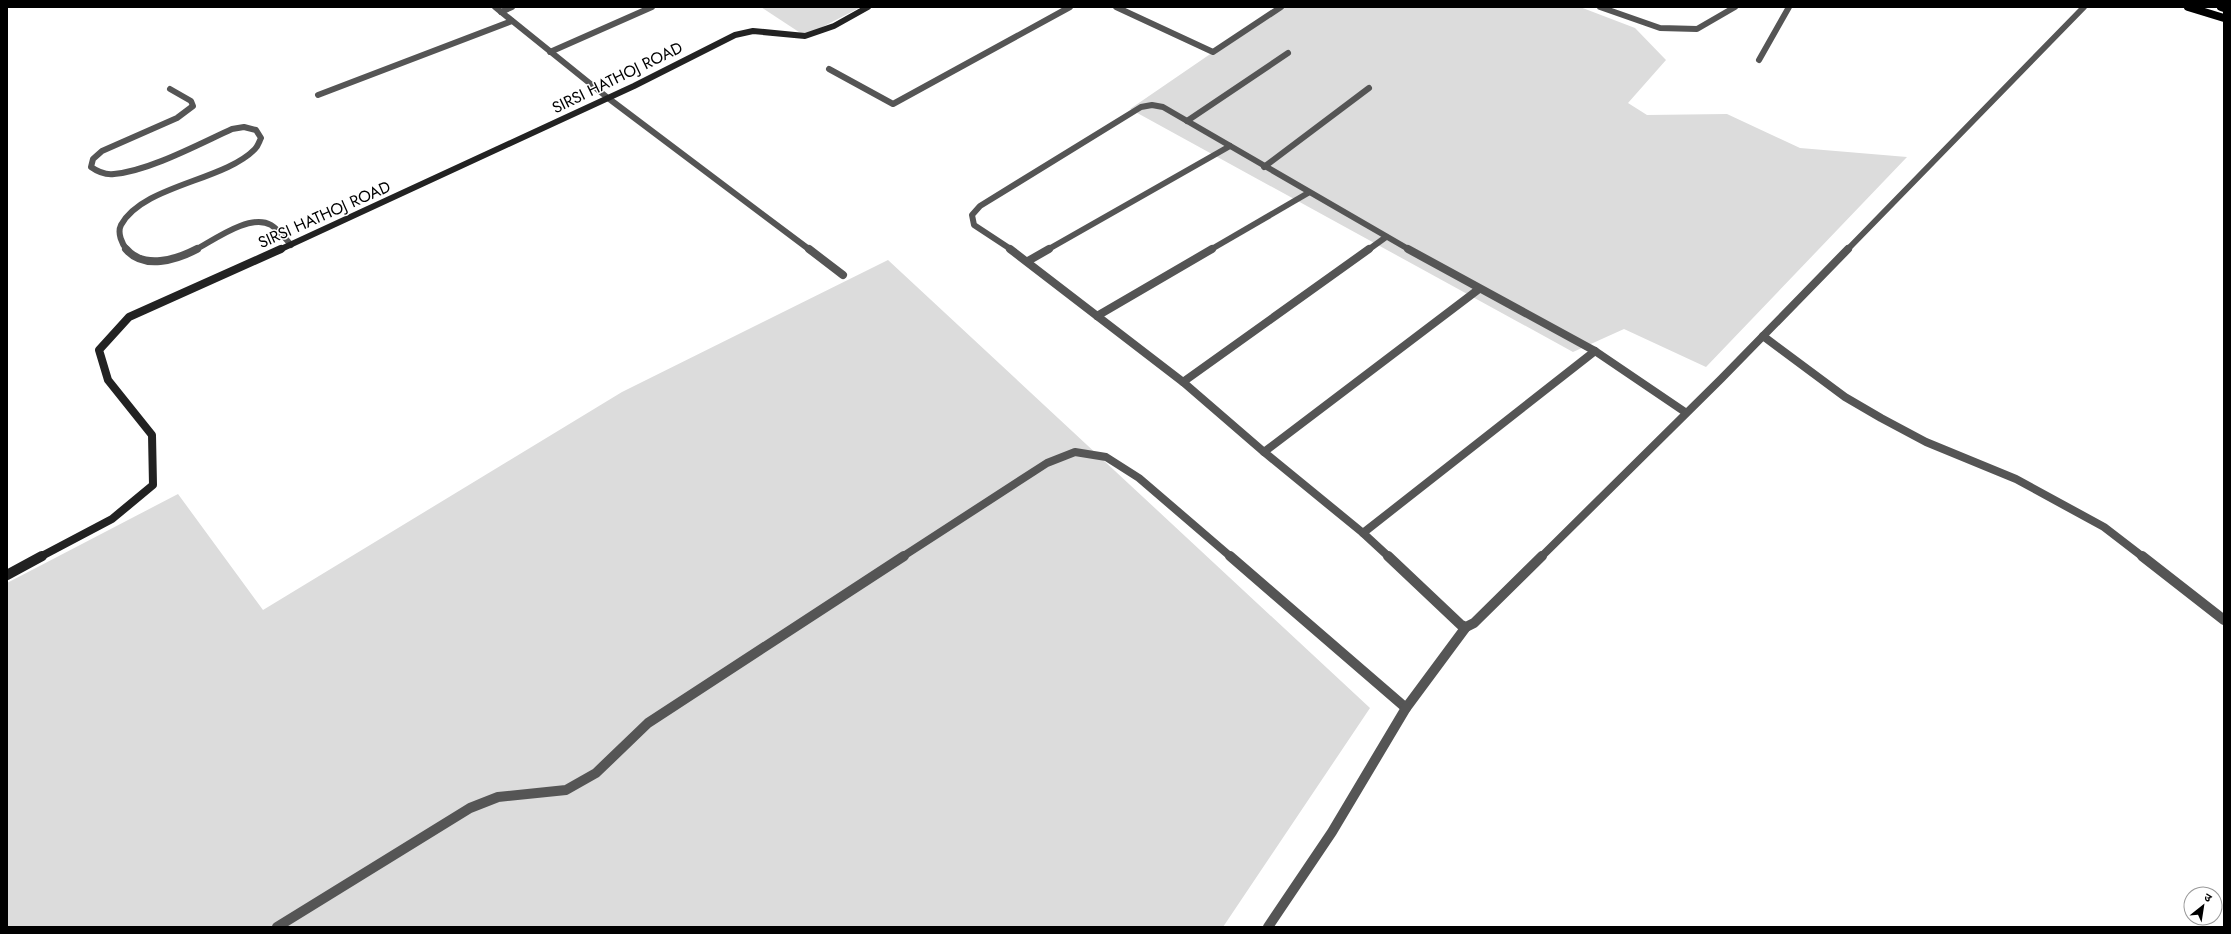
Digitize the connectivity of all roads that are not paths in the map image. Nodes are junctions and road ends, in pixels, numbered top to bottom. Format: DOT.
graph roads {
  1 [pos="495,7"];
  2 [pos="512,7"];
  3 [pos="652,7"];
  4 [pos="868,7"];
  5 [pos="1070,7"];
  6 [pos="1116,7"];
  7 [pos="1281,7"];
  8 [pos="1600,7"];
  9 [pos="1735,7"];
  10 [pos="1789,7"];
  11 [pos="2084,7"];
  12 [pos="2188,7"];
  13 [pos="2221,7"];
  14 [pos="2224,8"];
  15 [pos="501,12"];
  16 [pos="2224,18"];
  17 [pos="512,21"];
  18 [pos="550,52"];
  19 [pos="1288,53"];
  20 [pos="1759,60"];
  21 [pos="829,69"];
  22 [pos="1369,88"];
  23 [pos="170,89"];
  24 [pos="318,95"];
  25 [pos="608,98"];
  26 [pos="1187,121"];
  27 [pos="1230,146"];
  28 [pos="1264,167"];
  29 [pos="1308,193"];
  30 [pos="1386,237"];
  31 [pos="291,245"];
  32 [pos="1028,261"];
  33 [pos="842,275"];
  34 [pos="1479,289"];
  35 [pos="1097,316"];
  36 [pos="1763,336"];
  37 [pos="1595,351"];
  38 [pos="1183,382"];
  39 [pos="1685,412"];
  40 [pos="1264,452"];
  41 [pos="1363,533"];
  42 [pos="7,575"];
  43 [pos="2224,620"];
  44 [pos="1466,627"];
  45 [pos="1406,708"];
  46 [pos="277,927"];
  47 [pos="1268,927"];
  1 -- 15 [label="street"];
  2 -- 15 [label="street"];
  3 -- 18 [label="street"];
  4 -- 25 [label="street, SIRSI HATHOJ ROAD"];
  5 -- 21 [label="street"];
  6 -- 7 [label="street"];
  8 -- 9 [label="street"];
  10 -- 20 [label="street"];
  11 -- 36 [label="street"];
  12 -- 16 [label="main road"];
  13 -- 14 [label="main road"];
  15 -- 17 [label="street"];
  17 -- 18 [label="street"];
  17 -- 24 [label="street"];
  18 -- 25 [label="street"];
  19 -- 26 [label="street"];
  22 -- 28 [label="street"];
  23 -- 31 [label="street"];
  25 -- 31 [label="street, SIRSI HATHOJ ROAD"];
  25 -- 33 [label="street"];
  26 -- 27 [label="street"];
  26 -- 32 [label="street"];
  27 -- 28 [label="street"];
  27 -- 32 [label="street"];
  28 -- 29 [label="street"];
  29 -- 30 [label="street"];
  29 -- 35 [label="street"];
  30 -- 34 [label="street"];
  30 -- 38 [label="street"];
  31 -- 42 [label="street, SIRSI HATHOJ ROAD"];
  32 -- 35 [label="street"];
  34 -- 37 [label="street"];
  34 -- 40 [label="street"];
  35 -- 38 [label="street"];
  36 -- 39 [label="street"];
  36 -- 43 [label="street"];
  37 -- 39 [label="street"];
  37 -- 41 [label="street"];
  38 -- 40 [label="street"];
  39 -- 44 [label="street"];
  40 -- 41 [label="street"];
  41 -- 44 [label="street"];
  44 -- 45 [label="street"];
  45 -- 46 [label="street"];
  45 -- 47 [label="street"];
}
